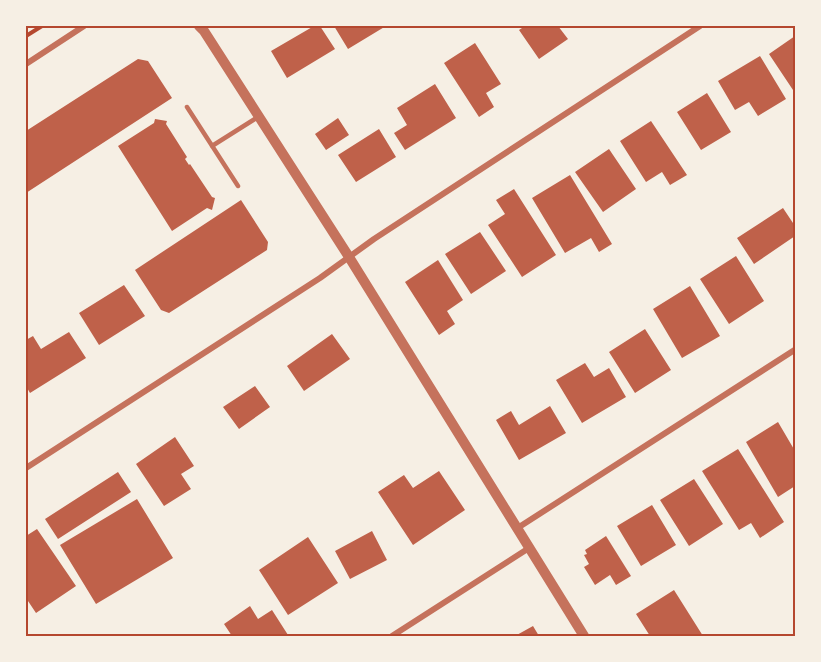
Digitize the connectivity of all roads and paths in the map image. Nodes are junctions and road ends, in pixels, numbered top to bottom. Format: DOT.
graph roads {
  1 [pos="42,26"];
  2 [pos="84,26"];
  3 [pos="700,26"];
  4 [pos="204,27"];
  5 [pos="26,36"];
  6 [pos="26,64"];
  7 [pos="187,107"];
  8 [pos="259,116"];
  9 [pos="212,146"];
  10 [pos="238,186"];
  11 [pos="349,257"];
  12 [pos="795,349"];
  13 [pos="26,468"];
  14 [pos="516,529"];
  15 [pos="528,548"];
  16 [pos="392,636"];
  17 [pos="584,636"];
  1 -- 5 [label="path"];
  2 -- 6 [label="street"];
  3 -- 11 [label="street"];
  4 -- 8 [label="street"];
  7 -- 9 [label="lane"];
  8 -- 9 [label="lane"];
  8 -- 11 [label="street"];
  9 -- 10 [label="lane"];
  11 -- 13 [label="street"];
  11 -- 14 [label="street"];
  12 -- 14 [label="street"];
  14 -- 15 [label="street"];
  15 -- 16 [label="street"];
  15 -- 17 [label="street"];
}
